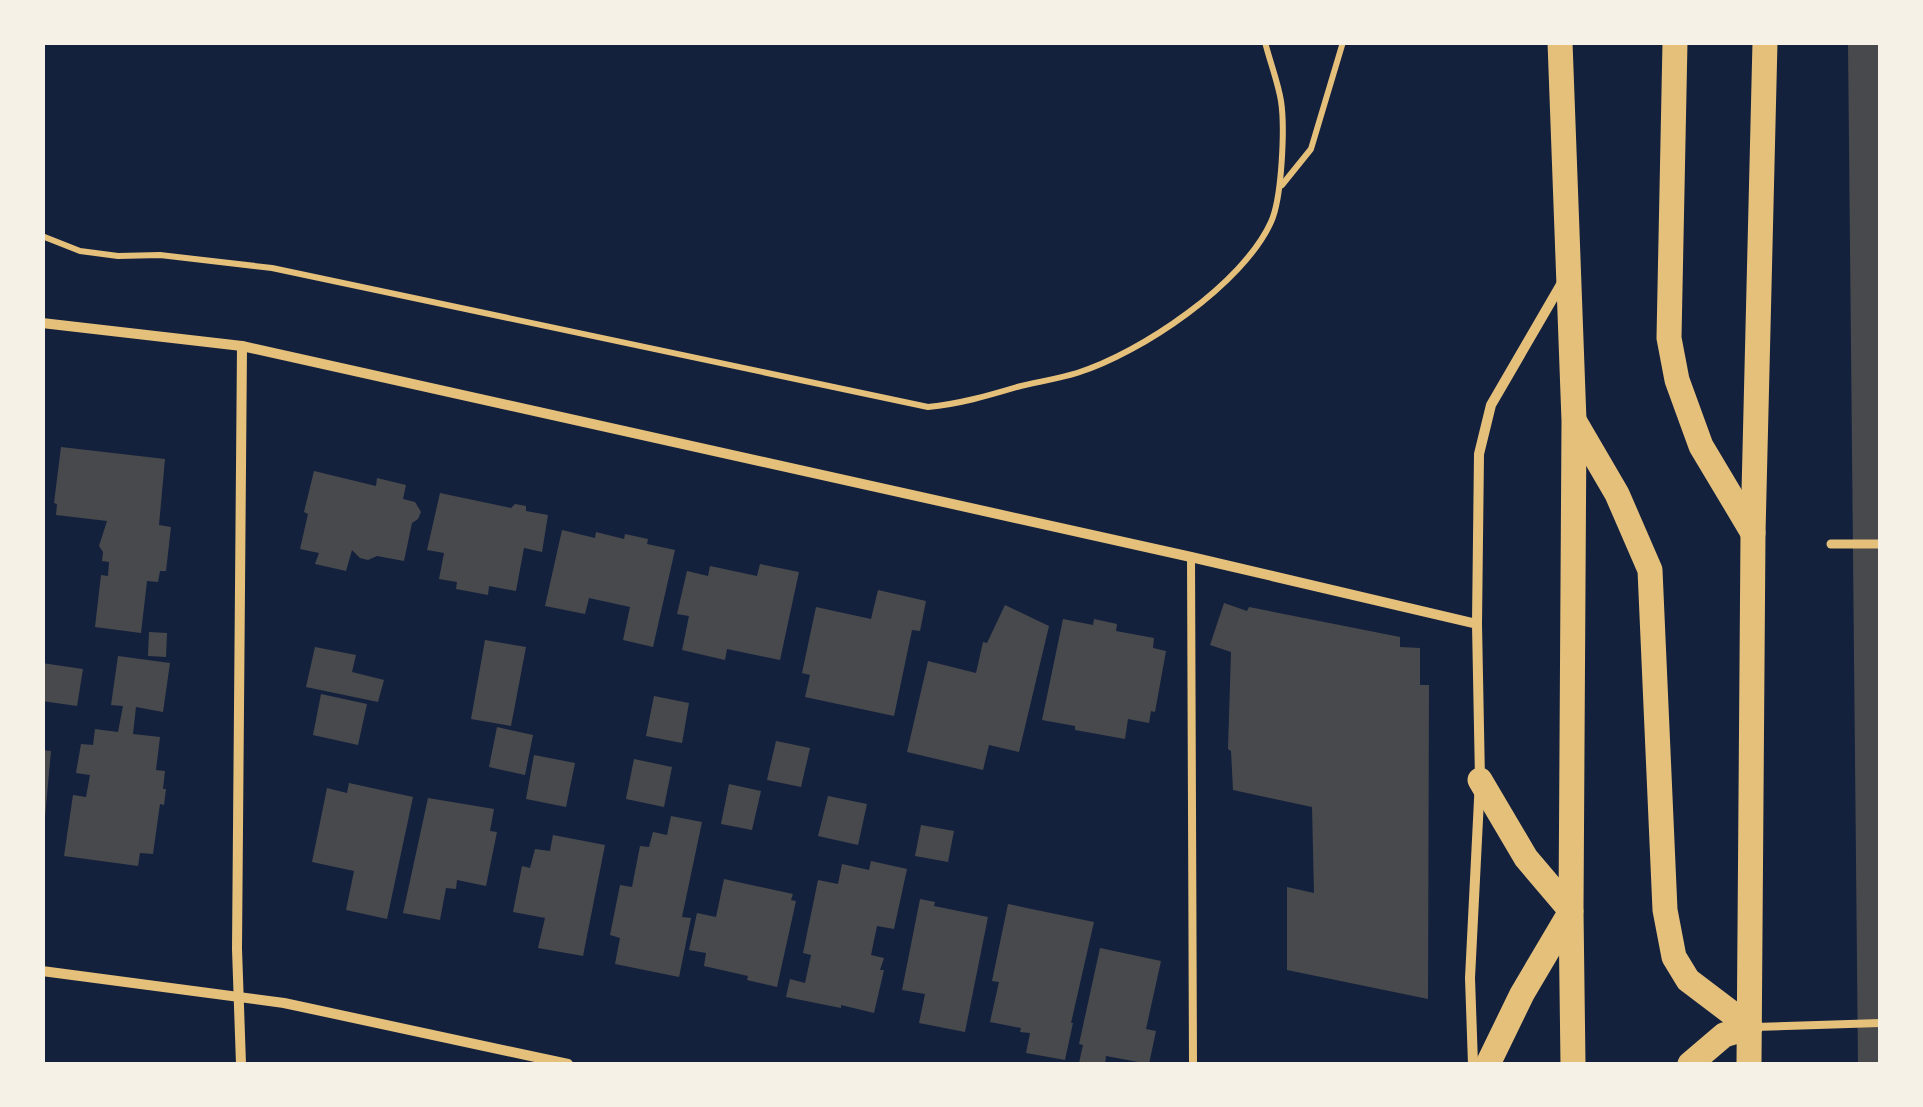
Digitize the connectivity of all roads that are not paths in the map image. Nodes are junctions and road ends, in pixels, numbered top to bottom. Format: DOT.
graph roads {
  1 [pos="1560,42"];
  2 [pos="1676,42"];
  3 [pos="1765,42"];
  4 [pos="1569,272"];
  5 [pos="42,323"];
  6 [pos="242,346"];
  7 [pos="1574,421"];
  8 [pos="1752,533"];
  9 [pos="1831,544"];
  10 [pos="1880,544"];
  11 [pos="1192,557"];
  12 [pos="1477,624"];
  13 [pos="1480,780"];
  14 [pos="1570,911"];
  15 [pos="42,971"];
  16 [pos="239,999"];
  17 [pos="1880,1023"];
  18 [pos="1750,1027"];
  19 [pos="241,1064"];
  20 [pos="568,1064"];
  21 [pos="1193,1064"];
  22 [pos="1473,1064"];
  23 [pos="1488,1064"];
  24 [pos="1573,1064"];
  25 [pos="1690,1064"];
  26 [pos="1750,1064"];
  1 -- 4 [label="main road"];
  2 -- 8 [label="main road"];
  3 -- 8 [label="main road"];
  4 -- 7 [label="main road"];
  4 -- 12 [label="street"];
  5 -- 6 [label="street"];
  6 -- 11 [label="street"];
  6 -- 16 [label="street"];
  7 -- 14 [label="main road"];
  7 -- 18 [label="main road"];
  8 -- 18 [label="main road"];
  9 -- 10 [label="street"];
  11 -- 12 [label="street"];
  11 -- 21 [label="lane"];
  12 -- 13 [label="street"];
  13 -- 14 [label="main road"];
  13 -- 22 [label="street"];
  14 -- 23 [label="main road"];
  14 -- 24 [label="main road"];
  15 -- 16 [label="street"];
  16 -- 19 [label="street"];
  16 -- 20 [label="street"];
  17 -- 18 [label="lane"];
  18 -- 25 [label="main road"];
  18 -- 26 [label="main road"];
}
